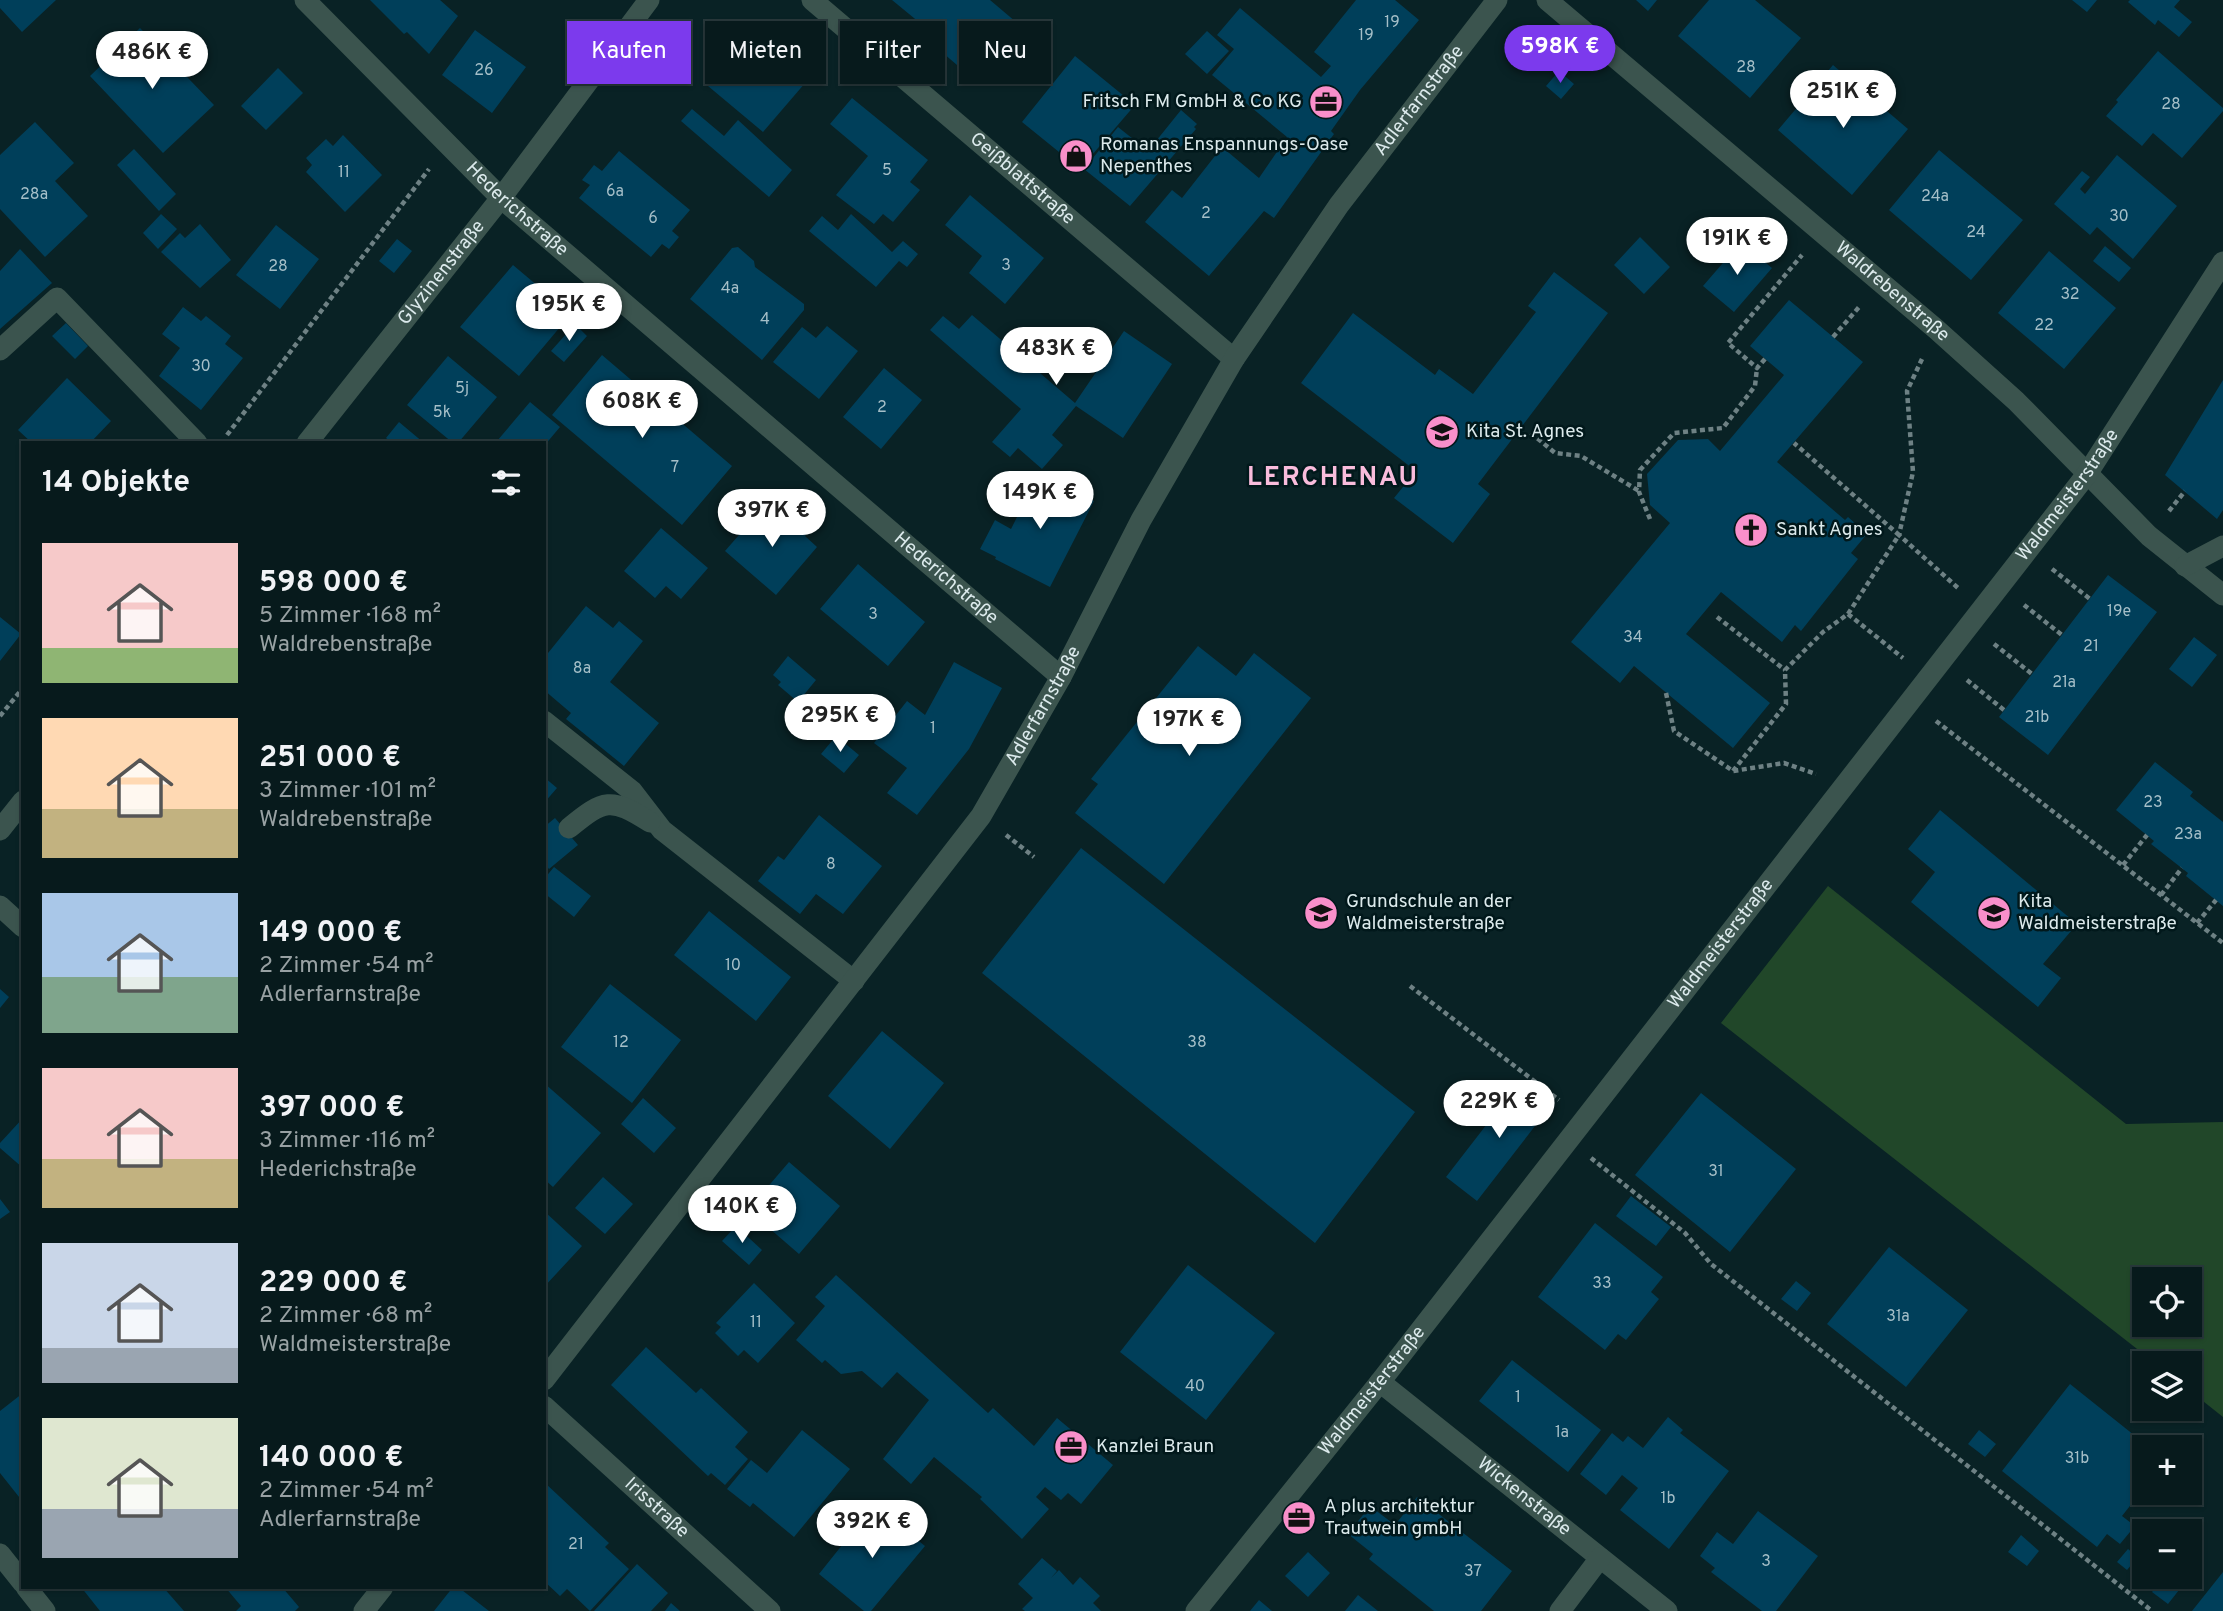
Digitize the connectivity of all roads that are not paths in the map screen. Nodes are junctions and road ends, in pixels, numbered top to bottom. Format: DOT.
graph roads {
  1 [pos="305,0"];
  2 [pos="649,0"];
  3 [pos="811,0"];
  4 [pos="1497,0"];
  5 [pos="1547,0"];
  6 [pos="501,198"];
  7 [pos="2223,262"];
  8 [pos="0,350"];
  9 [pos="1234,359"];
  10 [pos="195,441"];
  11 [pos="309,441"];
  12 [pos="2087,474"];
  13 [pos="2223,546"];
  14 [pos="2185,566"];
  15 [pos="2223,595"];
  16 [pos="1061,677"];
  17 [pos="546,723"];
  18 [pos="21,804"];
  19 [pos="569,828"];
  20 [pos="0,830"];
  21 [pos="662,831"];
  22 [pos="0,906"];
  23 [pos="21,925"];
  24 [pos="854,981"];
  25 [pos="546,1377"];
  26 [pos="1380,1382"];
  27 [pos="546,1408"];
  28 [pos="0,1554"];
  29 [pos="1600,1558"];
  30 [pos="21,1580"];
  31 [pos="28,1589"];
  32 [pos="381,1589"];
  33 [pos="45,1611"];
  34 [pos="364,1611"];
  35 [pos="770,1611"];
  36 [pos="1196,1611"];
  37 [pos="1560,1611"];
  38 [pos="1667,1611"];
  1 -- 6 [label="street, Hederichstraße"];
  2 -- 6 [label="street, Glyzinenstraße"];
  3 -- 9 [label="street, Geißblattstraße"];
  4 -- 9 [label="street, Adlerfarnstraße"];
  5 -- 12 [label="street, Waldrebenstraße"];
  6 -- 11 [label="street, Glyzinenstraße"];
  6 -- 16 [label="street, Hederichstraße"];
  7 -- 12 [label="street, Waldmeisterstraße"];
  8 -- 10 [label="street"];
  9 -- 16 [label="street, Adlerfarnstraße"];
  12 -- 14 [label="street, Waldrebenstraße"];
  12 -- 26 [label="street, Waldmeisterstraße"];
  13 -- 14 [label="street"];
  14 -- 15 [label="street, Waldrebenstraße"];
  16 -- 24 [label="street, Adlerfarnstraße"];
  17 -- 21 [label="street"];
  18 -- 20 [label="street"];
  19 -- 21 [label="street"];
  21 -- 24 [label="street"];
  22 -- 23 [label="street"];
  24 -- 25 [label="street, Adlerfarnstraße"];
  26 -- 29 [label="street, Wickenstraße"];
  26 -- 36 [label="street, Waldmeisterstraße"];
  27 -- 35 [label="street, Irisstraße"];
  28 -- 30 [label="street"];
  29 -- 37 [label="street"];
  29 -- 38 [label="street, Wickenstraße"];
  31 -- 33 [label="street"];
  32 -- 34 [label="street"];
}
